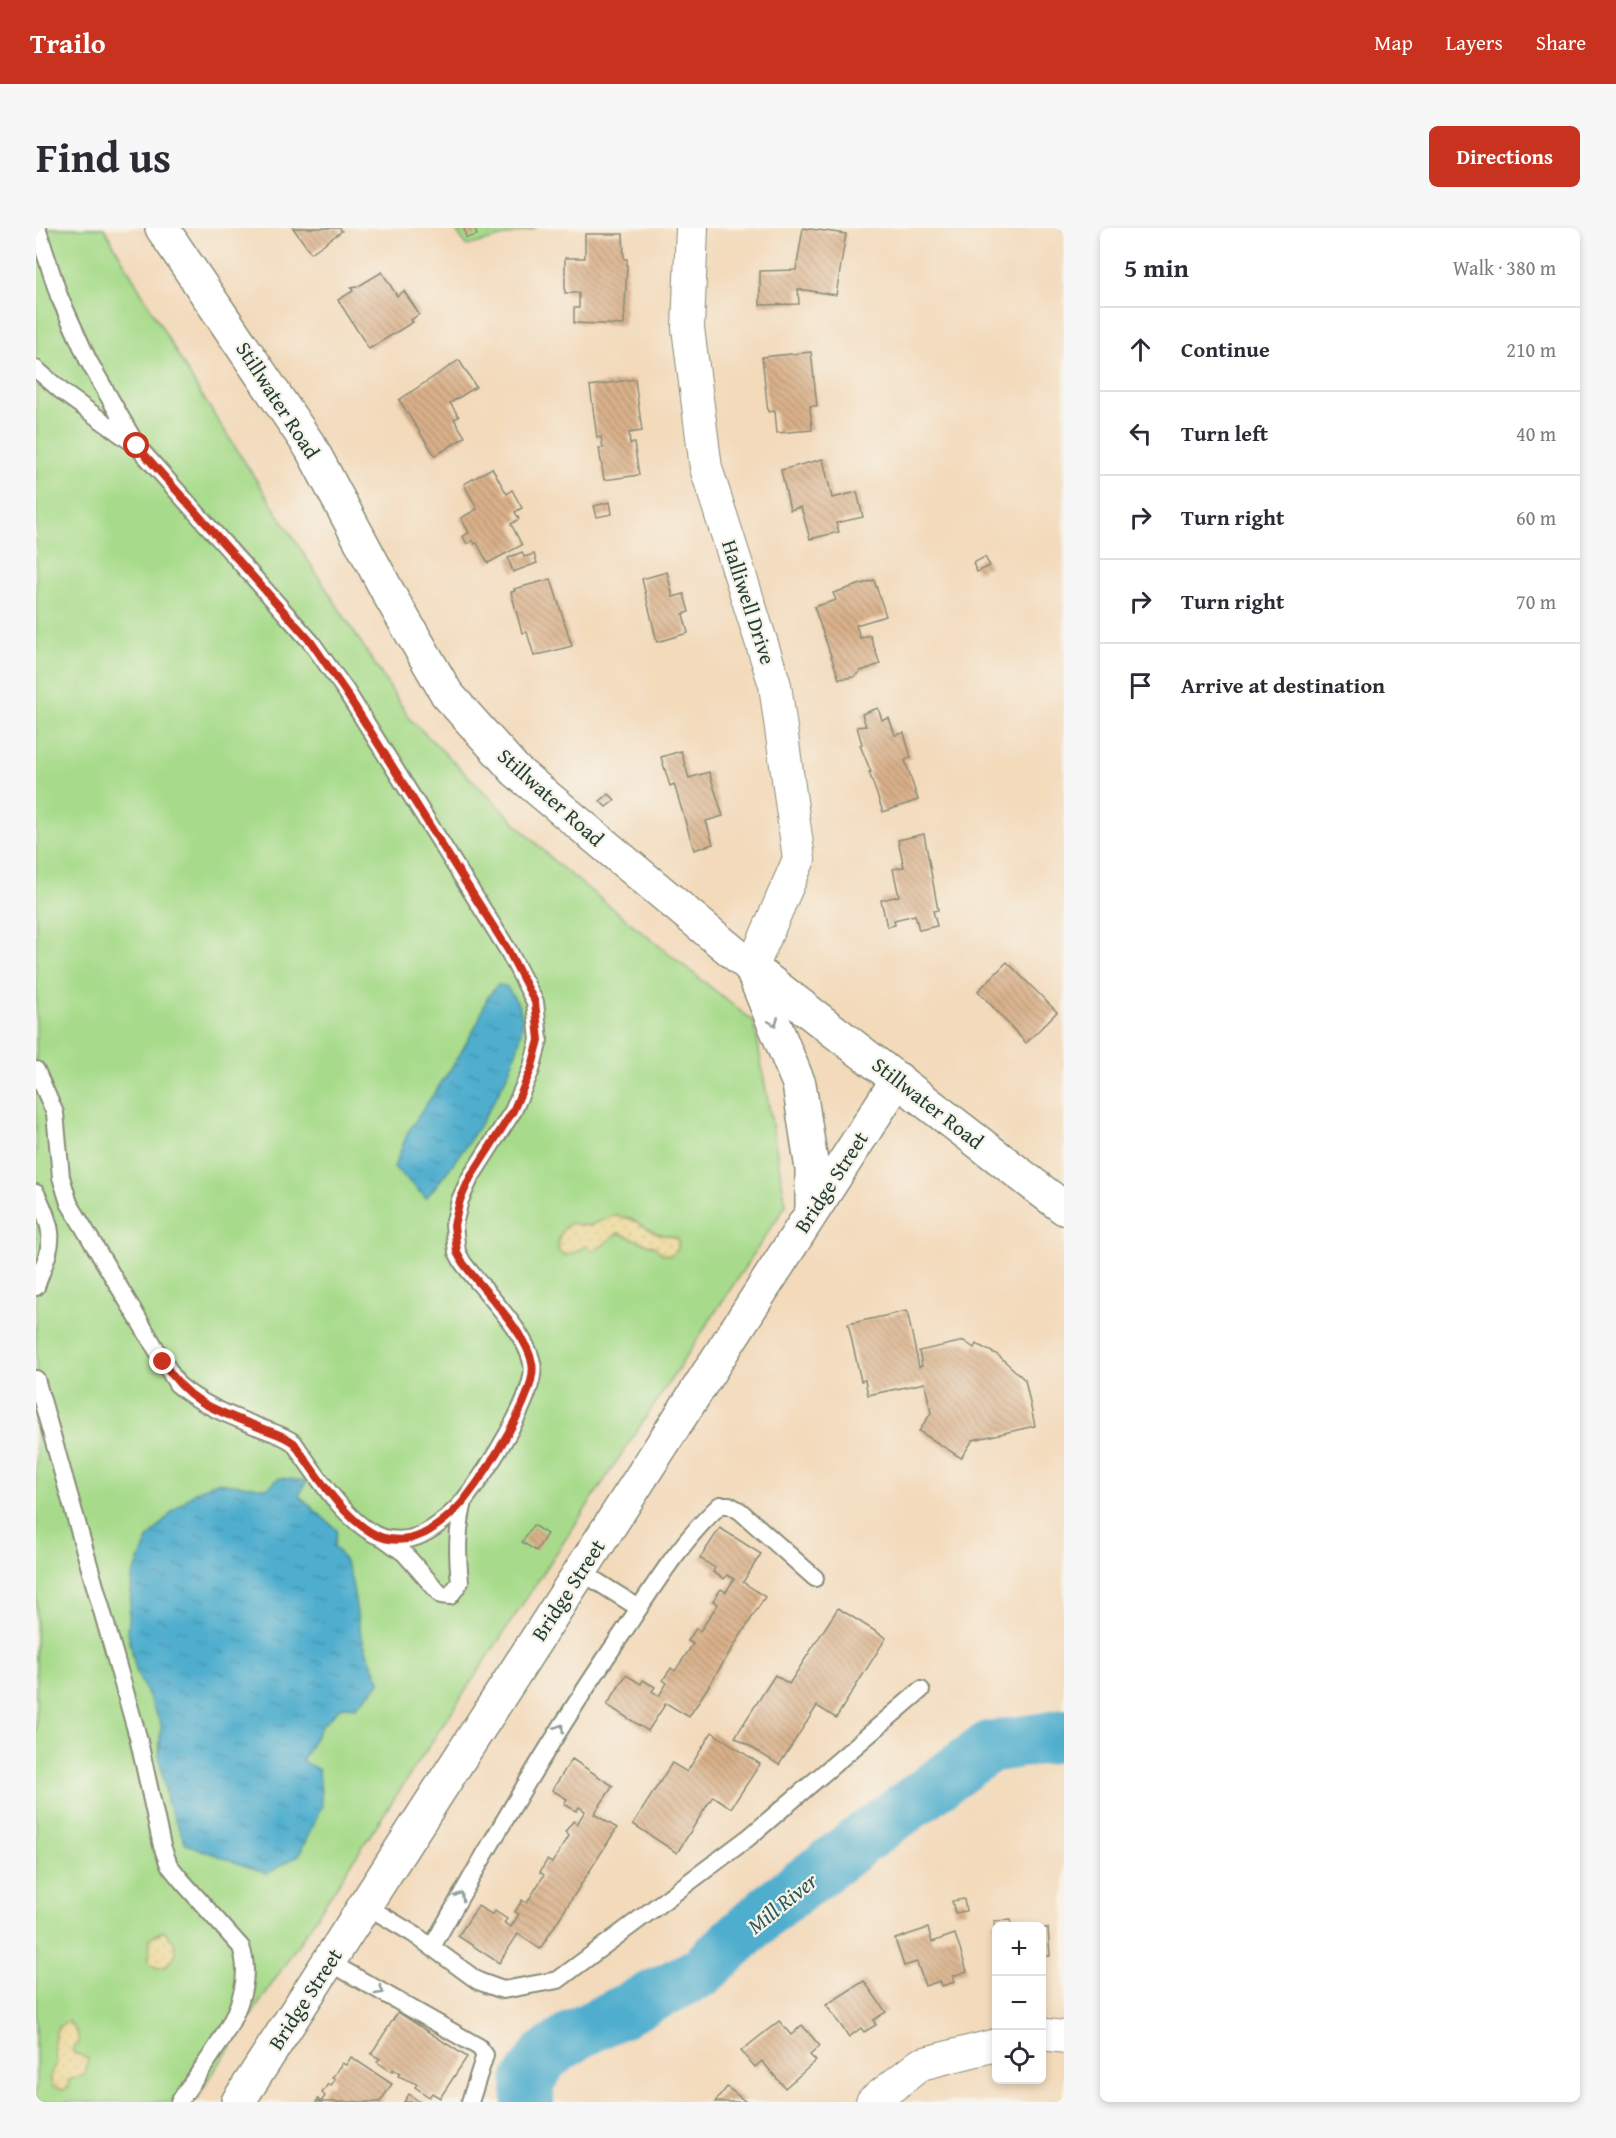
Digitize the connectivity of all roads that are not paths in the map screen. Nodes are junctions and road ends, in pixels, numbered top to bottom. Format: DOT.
graph roads {
  1 [pos="37,228"];
  2 [pos="162,228"];
  3 [pos="692,228"];
  4 [pos="36,369"];
  5 [pos="137,446"];
  6 [pos="752,968"];
  7 [pos="36,1070"];
  8 [pos="898,1079"];
  9 [pos="36,1193"];
  10 [pos="1064,1208"];
  11 [pos="812,1211"];
  12 [pos="36,1287"];
  13 [pos="36,1379"];
  14 [pos="464,1501"];
  15 [pos="383,1538"];
  16 [pos="580,1571"];
  17 [pos="815,1578"];
  18 [pos="639,1608"];
  19 [pos="921,1690"];
  20 [pos="365,1905"];
  21 [pos="432,1947"];
  22 [pos="329,1962"];
  23 [pos="1046,2035"];
  24 [pos="1064,2037"];
  25 [pos="992,2046"];
  26 [pos="179,2102"];
  27 [pos="238,2102"];
  28 [pos="470,2102"];
  29 [pos="872,2102"];
  1 -- 5 [label="lane"];
  2 -- 6 [label="main road, Stillwater Road"];
  3 -- 6 [label="street, Halliwell Drive"];
  4 -- 5 [label="lane"];
  5 -- 14 [label="lane"];
  6 -- 8 [label="main road, Stillwater Road"];
  6 -- 11 [label="main road, one-way"];
  7 -- 15 [label="lane"];
  8 -- 10 [label="main road, Stillwater Road"];
  8 -- 11 [label="main road, Bridge Street"];
  9 -- 12 [label="lane"];
  11 -- 16 [label="main road, Bridge Street"];
  13 -- 26 [label="lane"];
  14 -- 15 [label="lane"];
  14 -- 15 [label="lane"];
  16 -- 18 [label="lane"];
  16 -- 20 [label="main road, Bridge Street"];
  17 -- 18 [label="lane"];
  21 -- 18 [label="lane, one-way"];
  19 -- 21 [label="lane"];
  20 -- 21 [label="lane"];
  20 -- 22 [label="main road, Bridge Street"];
  22 -- 27 [label="main road, Bridge Street"];
  22 -- 28 [label="lane, one-way"];
  23 -- 24 [label="street"];
  25 -- 29 [label="street"];
}
